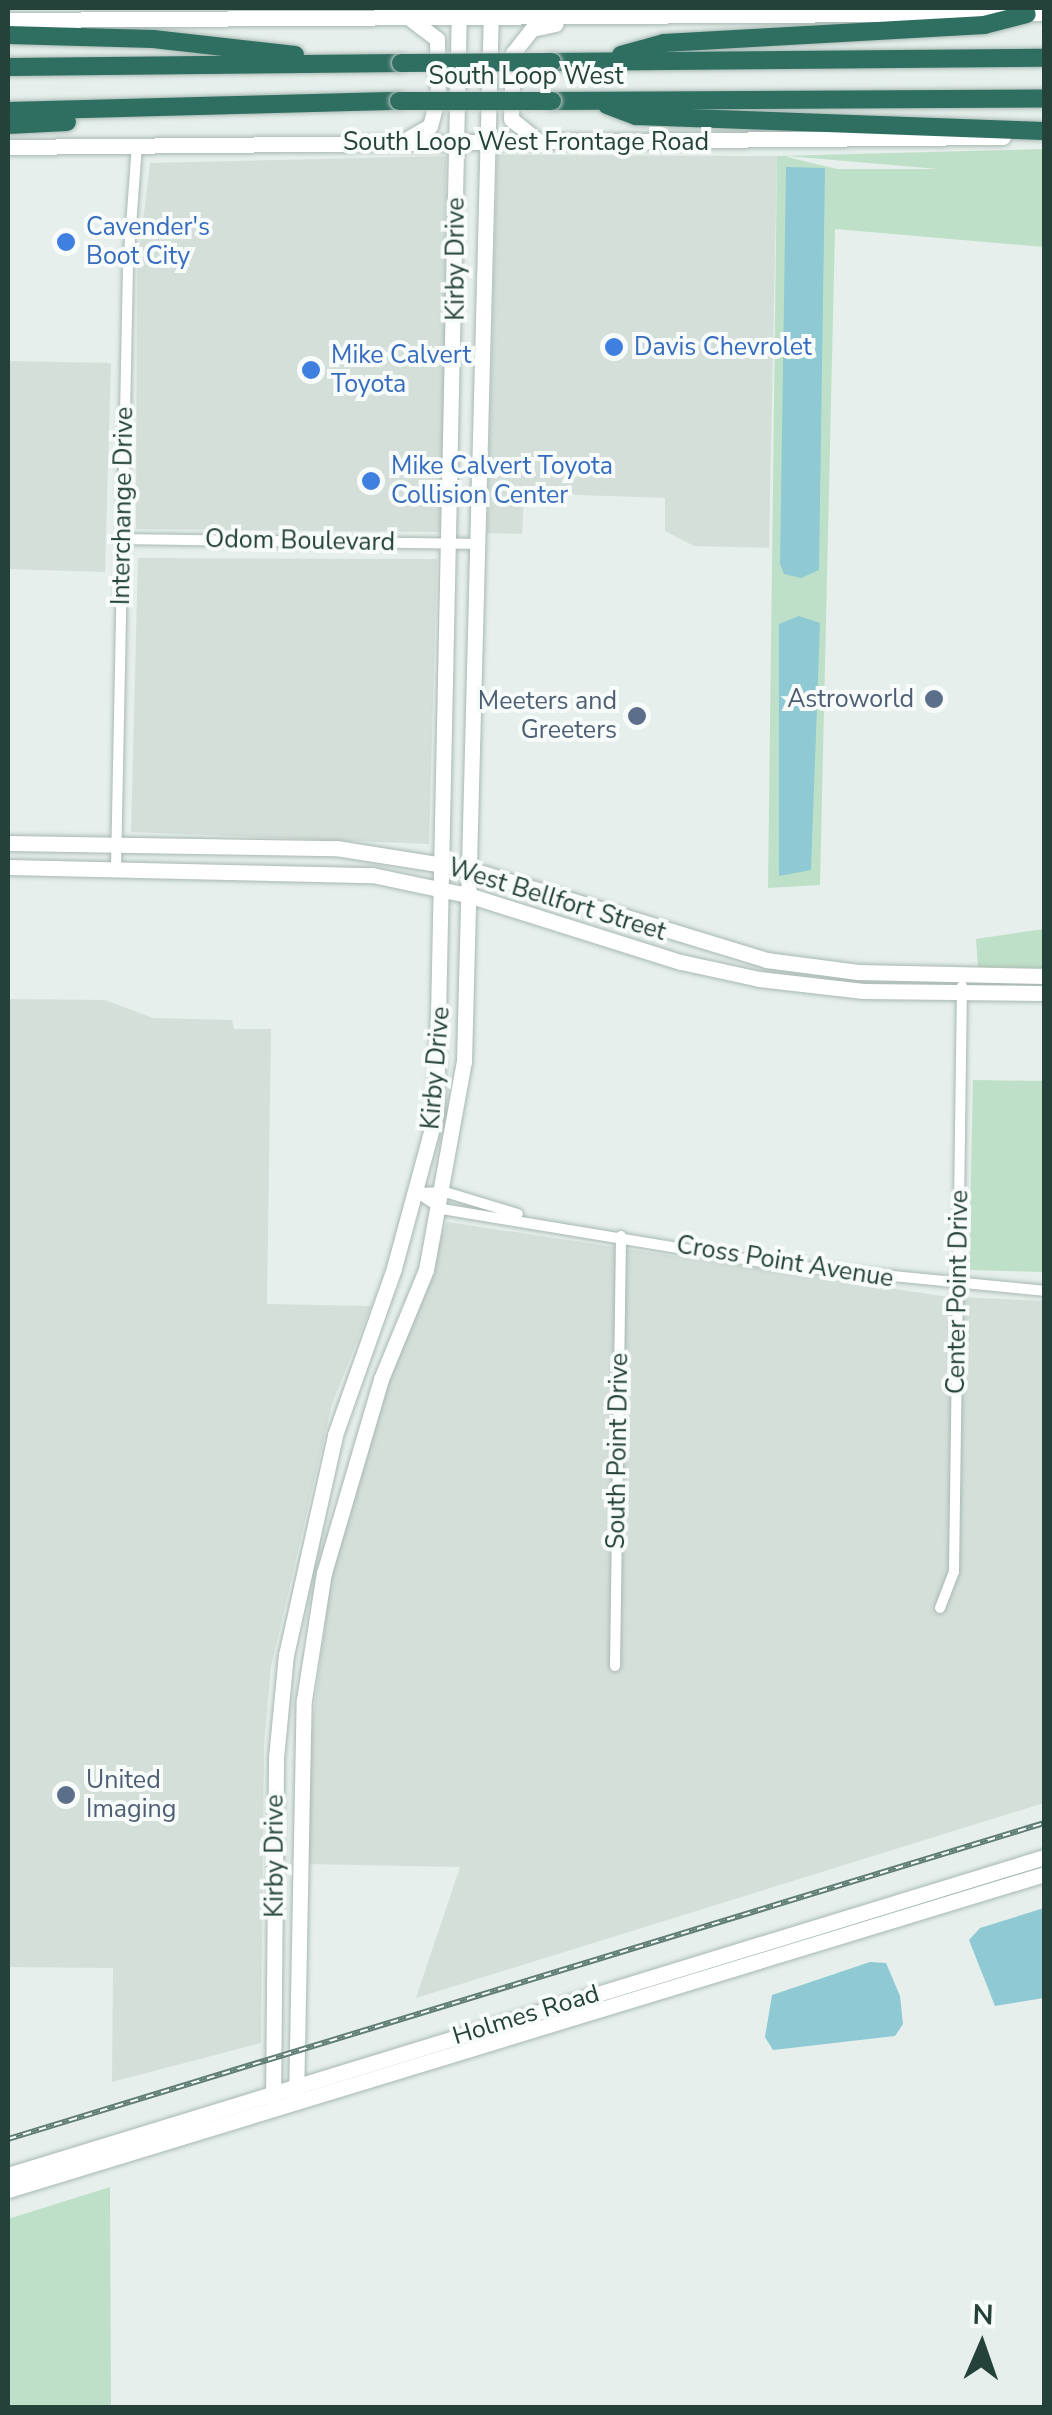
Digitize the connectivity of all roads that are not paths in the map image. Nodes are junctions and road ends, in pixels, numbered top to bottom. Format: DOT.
graph roads {
  1 [pos="434,8"];
  2 [pos="521,8"];
  3 [pos="459,13"];
  4 [pos="491,13"];
  5 [pos="1036,14"];
  6 [pos="598,16"];
  7 [pos="544,17"];
  8 [pos="411,18"];
  9 [pos="8,20"];
  10 [pos="8,35"];
  11 [pos="1044,58"];
  12 [pos="601,61"];
  13 [pos="380,64"];
  14 [pos="8,67"];
  15 [pos="1044,98"];
  16 [pos="598,101"];
  17 [pos="8,111"];
  18 [pos="112,111"];
  19 [pos="8,126"];
  20 [pos="1044,134"];
  21 [pos="400,141"];
  22 [pos="456,142"];
  23 [pos="487,142"];
  24 [pos="137,144"];
  25 [pos="550,144"];
  26 [pos="8,147"];
  27 [pos="456,328"];
  28 [pos="484,328"];
  29 [pos="123,538"];
  30 [pos="451,544"];
  31 [pos="478,544"];
  32 [pos="8,843"];
  33 [pos="116,844"];
  34 [pos="277,845"];
  35 [pos="443,864"];
  36 [pos="8,866"];
  37 [pos="116,868"];
  38 [pos="273,869"];
  39 [pos="470,869"];
  40 [pos="444,889"];
  41 [pos="468,895"];
  42 [pos="508,908"];
  43 [pos="467,935"];
  44 [pos="686,939"];
  45 [pos="681,962"];
  46 [pos="963,975"];
  47 [pos="1044,976"];
  48 [pos="962,992"];
  49 [pos="1044,993"];
  50 [pos="418,1193"];
  51 [pos="443,1201"];
  52 [pos="528,1218"];
  53 [pos="621,1236"];
  54 [pos="958,1286"];
  55 [pos="1044,1291"];
  56 [pos="357,1370"];
  57 [pos="381,1378"];
  58 [pos="310,1526"];
  59 [pos="335,1532"];
  60 [pos="940,1608"];
  61 [pos="286,1655"];
  62 [pos="311,1658"];
  63 [pos="614,1666"];
  64 [pos="275,1854"];
  65 [pos="298,1854"];
  66 [pos="1044,1857"];
  67 [pos="1044,1874"];
  68 [pos="912,1906"];
  69 [pos="523,2025"];
  70 [pos="296,2082"];
  71 [pos="272,2090"];
  72 [pos="296,2101"];
  73 [pos="273,2107"];
  74 [pos="8,2174"];
  75 [pos="8,2190"];
  1 -- 8 [label="main road"];
  2 -- 7 [label="main road"];
  3 -- 4 [label="main road"];
  3 -- 8 [label="main road"];
  3 -- 22 [label="main road, Kirby Drive"];
  4 -- 7 [label="main road"];
  4 -- 23 [label="main road, Kirby Drive"];
  5 -- 6 [label="main road"];
  5 -- 12 [label="highway"];
  6 -- 7 [label="main road"];
  6 -- 25 [label="main road"];
  8 -- 9 [label="main road"];
  8 -- 21 [label="main road"];
  10 -- 13 [label="highway"];
  11 -- 12 [label="highway, South Loop West"];
  12 -- 13 [label="highway, South Loop West, bridge"];
  13 -- 14 [label="highway, South Loop West"];
  15 -- 16 [label="highway, South Loop West"];
  16 -- 18 [label="highway, South Loop West, bridge"];
  16 -- 20 [label="highway"];
  17 -- 18 [label="highway, South Loop West"];
  18 -- 19 [label="highway"];
  20 -- 25 [label="main road, South Loop West Frontage Road"];
  21 -- 22 [label="main road, South Loop West Frontage Road"];
  21 -- 24 [label="main road, South Loop West Frontage Road"];
  22 -- 23 [label="main road, South Loop West Frontage Road"];
  22 -- 27 [label="main road, Kirby Drive"];
  23 -- 25 [label="main road, South Loop West Frontage Road"];
  23 -- 28 [label="main road, Kirby Drive"];
  24 -- 26 [label="main road, South Loop West Frontage Road"];
  24 -- 29 [label="street, Interchange Drive"];
  27 -- 28 [label="main road"];
  27 -- 30 [label="main road, Kirby Drive"];
  28 -- 31 [label="main road, Kirby Drive"];
  29 -- 30 [label="street, Odom Boulevard"];
  29 -- 33 [label="street, Interchange Drive"];
  30 -- 31 [label="street, Odom Boulevard"];
  30 -- 35 [label="main road, Kirby Drive"];
  31 -- 39 [label="main road, Kirby Drive"];
  32 -- 33 [label="main road, West Bellfort Street"];
  33 -- 34 [label="main road, West Bellfort Street"];
  33 -- 37 [label="street, Interchange Drive"];
  34 -- 35 [label="main road, West Bellfort Street"];
  34 -- 38 [label="main road"];
  35 -- 39 [label="main road, West Bellfort Street"];
  35 -- 40 [label="main road, Kirby Drive"];
  36 -- 37 [label="main road, West Bellfort Street"];
  37 -- 38 [label="main road, West Bellfort Street"];
  38 -- 40 [label="main road, West Bellfort Street"];
  39 -- 41 [label="main road, Kirby Drive"];
  39 -- 44 [label="main road, West Bellfort Street"];
  40 -- 41 [label="main road, West Bellfort Street"];
  40 -- 50 [label="main road, Kirby Drive"];
  41 -- 42 [label="main road, West Bellfort Street"];
  41 -- 43 [label="main road, Kirby Drive"];
  42 -- 43 [label="main road"];
  42 -- 45 [label="main road, West Bellfort Street"];
  43 -- 51 [label="main road, Kirby Drive"];
  44 -- 45 [label="main road"];
  44 -- 46 [label="main road, West Bellfort Street"];
  45 -- 48 [label="main road, West Bellfort Street"];
  46 -- 47 [label="main road, West Bellfort Street"];
  46 -- 48 [label="street, Center Point Drive"];
  48 -- 49 [label="main road, West Bellfort Street"];
  48 -- 54 [label="street, Center Point Drive"];
  50 -- 51 [label="street, Cross Point Avenue"];
  50 -- 56 [label="main road, Kirby Drive"];
  51 -- 52 [label="street, Cross Point Avenue"];
  51 -- 52 [label="street, Cross Point Avenue"];
  51 -- 57 [label="main road, Kirby Drive"];
  52 -- 53 [label="street, Cross Point Avenue"];
  53 -- 54 [label="street, Cross Point Avenue"];
  53 -- 63 [label="street, South Point Drive"];
  54 -- 55 [label="street, Cross Point Avenue"];
  54 -- 60 [label="street, Center Point Drive"];
  56 -- 57 [label="main road"];
  56 -- 58 [label="main road, Kirby Drive"];
  57 -- 59 [label="main road, Kirby Drive"];
  58 -- 59 [label="main road"];
  58 -- 61 [label="main road, Kirby Drive"];
  59 -- 62 [label="main road, Kirby Drive"];
  61 -- 62 [label="main road"];
  61 -- 64 [label="main road, Kirby Drive"];
  62 -- 65 [label="main road, Kirby Drive"];
  64 -- 65 [label="main road"];
  64 -- 71 [label="main road, Kirby Drive"];
  65 -- 70 [label="main road, Kirby Drive"];
  66 -- 68 [label="main road, Holmes Road"];
  67 -- 68 [label="main road, Holmes Road"];
  68 -- 69 [label="main road, Holmes Road"];
  69 -- 70 [label="main road, Holmes Road"];
  69 -- 72 [label="main road, Holmes Road"];
  70 -- 71 [label="main road, Holmes Road"];
  70 -- 72 [label="main road, Kirby Drive"];
  71 -- 73 [label="main road, Kirby Drive"];
  71 -- 74 [label="main road, Holmes Road"];
  72 -- 73 [label="main road, Holmes Road"];
  73 -- 75 [label="main road, Holmes Road"];
}
